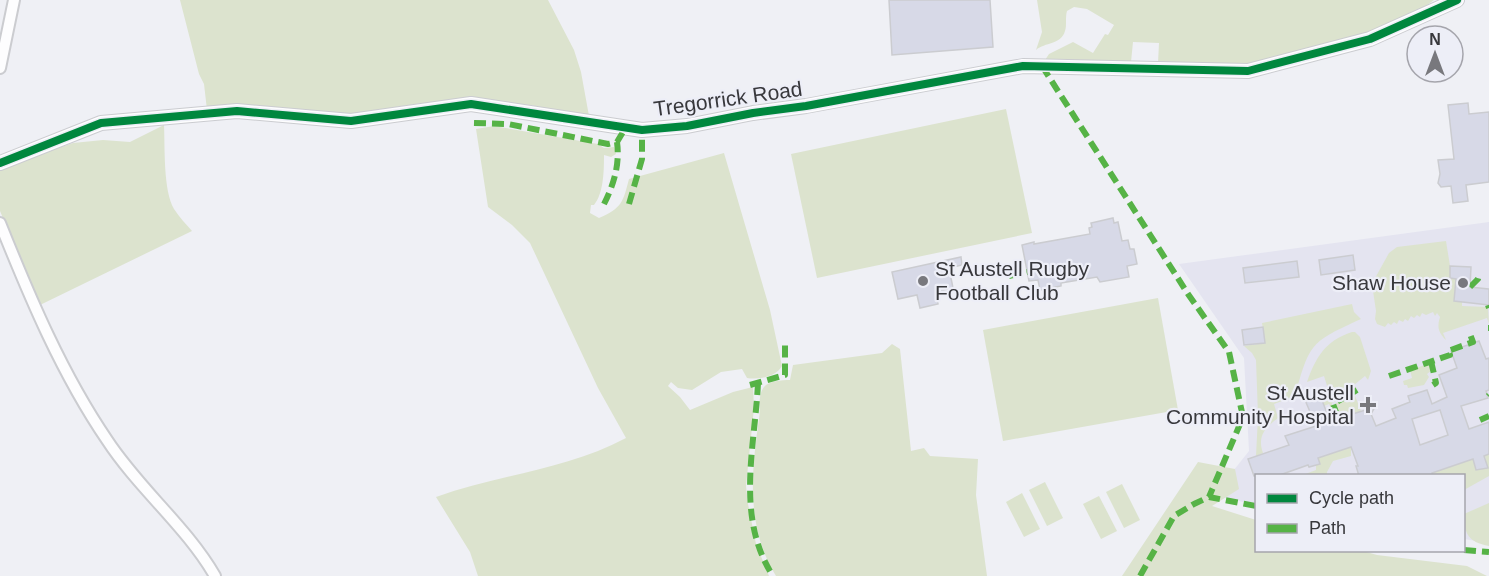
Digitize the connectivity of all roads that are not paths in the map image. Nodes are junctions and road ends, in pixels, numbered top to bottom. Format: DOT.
graph roads {
  1 [pos="14,0"];
  2 [pos="1457,0"];
  3 [pos="0,68"];
  4 [pos="0,163"];
  5 [pos="0,223"];
  6 [pos="215,576"];
  1 -- 3 [label="street"];
  2 -- 4 [label="street, Tregorrick Road"];
  5 -- 6 [label="street"];
}
